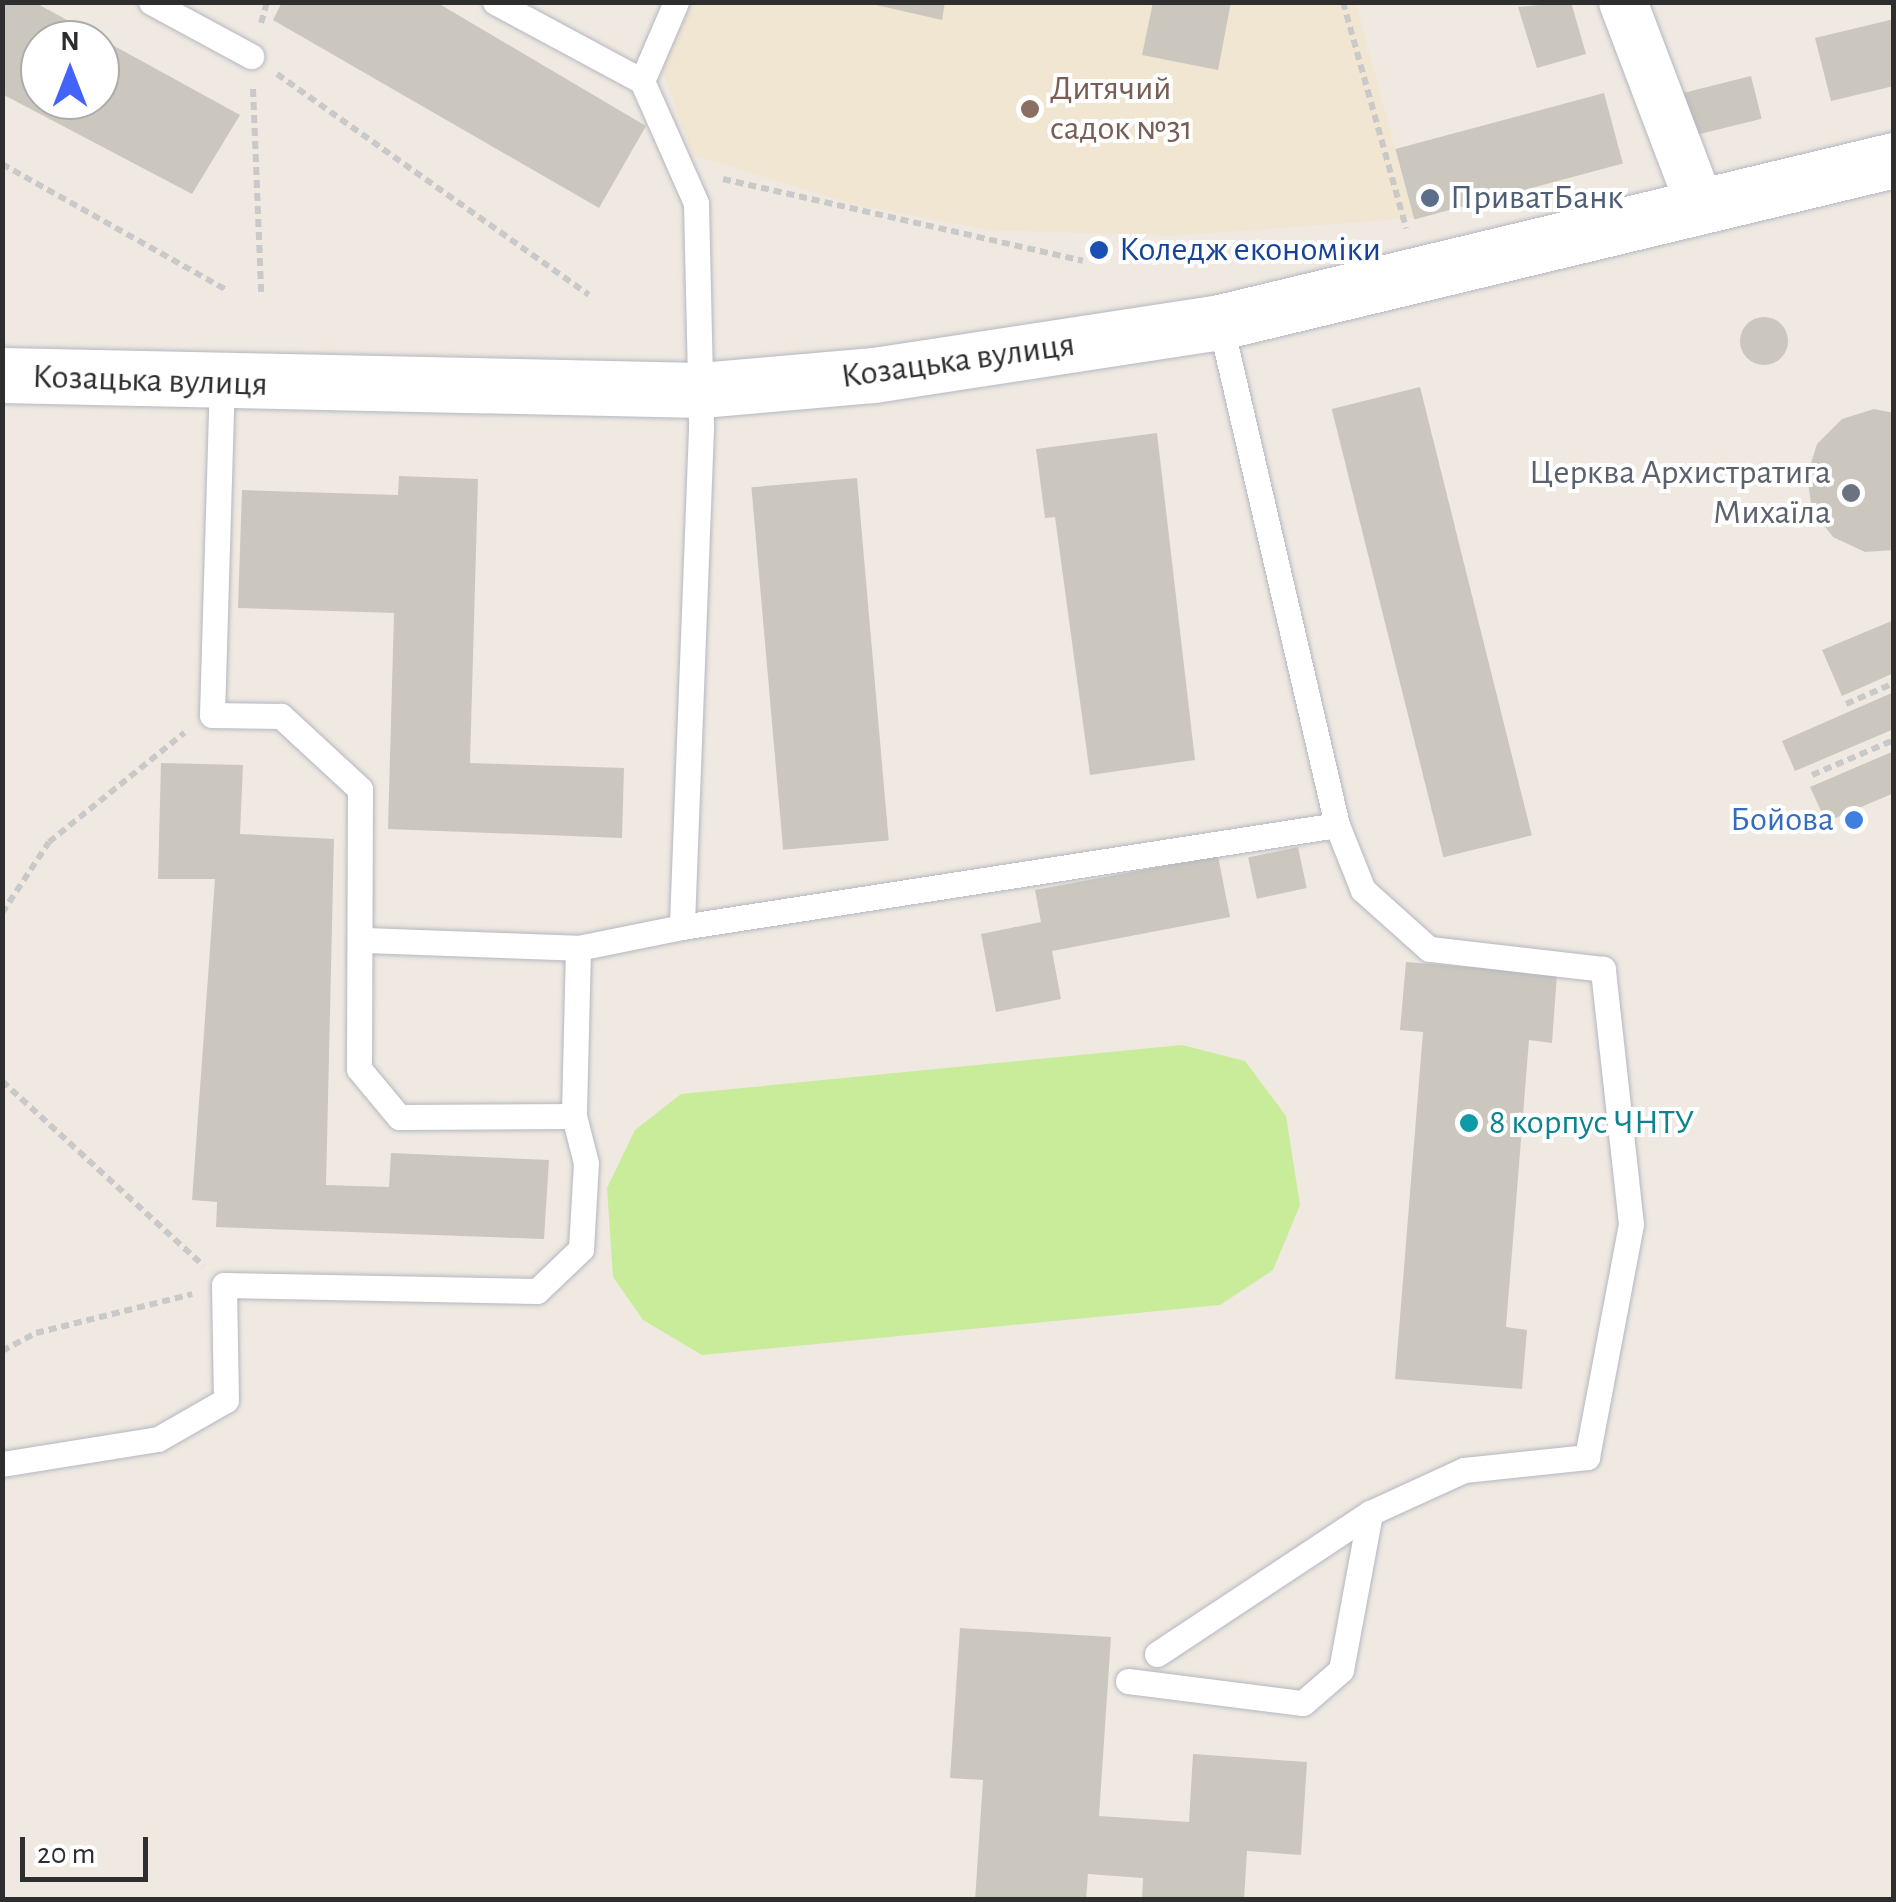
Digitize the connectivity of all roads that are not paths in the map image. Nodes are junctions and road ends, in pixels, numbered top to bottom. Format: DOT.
graph roads {
  1 [pos="151,2"];
  2 [pos="495,2"];
  3 [pos="676,2"];
  4 [pos="1623,2"];
  5 [pos="252,56"];
  6 [pos="642,81"];
  7 [pos="1894,160"];
  8 [pos="1701,207"];
  9 [pos="1220,322"];
  10 [pos="2,375"];
  11 [pos="222,385"];
  12 [pos="702,390"];
  13 [pos="1337,825"];
  14 [pos="682,928"];
  15 [pos="364,940"];
  16 [pos="578,948"];
  17 [pos="574,1116"];
  18 [pos="2,1464"];
  19 [pos="1370,1513"];
  20 [pos="1157,1654"];
  21 [pos="1128,1681"];
  1 -- 5 [label="lane"];
  2 -- 6 [label="lane"];
  3 -- 6 [label="lane"];
  4 -- 8 [label="street"];
  6 -- 12 [label="lane"];
  7 -- 8 [label="main road, Козацька вулиця"];
  8 -- 9 [label="main road, Козацька вулиця"];
  9 -- 12 [label="main road, Козацька вулиця"];
  9 -- 13 [label="lane"];
  10 -- 11 [label="main road, Козацька вулиця"];
  11 -- 12 [label="main road, Козацька вулиця"];
  11 -- 15 [label="lane"];
  12 -- 14 [label="lane"];
  13 -- 14 [label="lane"];
  13 -- 19 [label="lane"];
  14 -- 16 [label="lane"];
  15 -- 16 [label="lane"];
  15 -- 17 [label="lane"];
  16 -- 17 [label="lane"];
  17 -- 18 [label="lane"];
  19 -- 20 [label="lane"];
  19 -- 21 [label="lane"];
}
